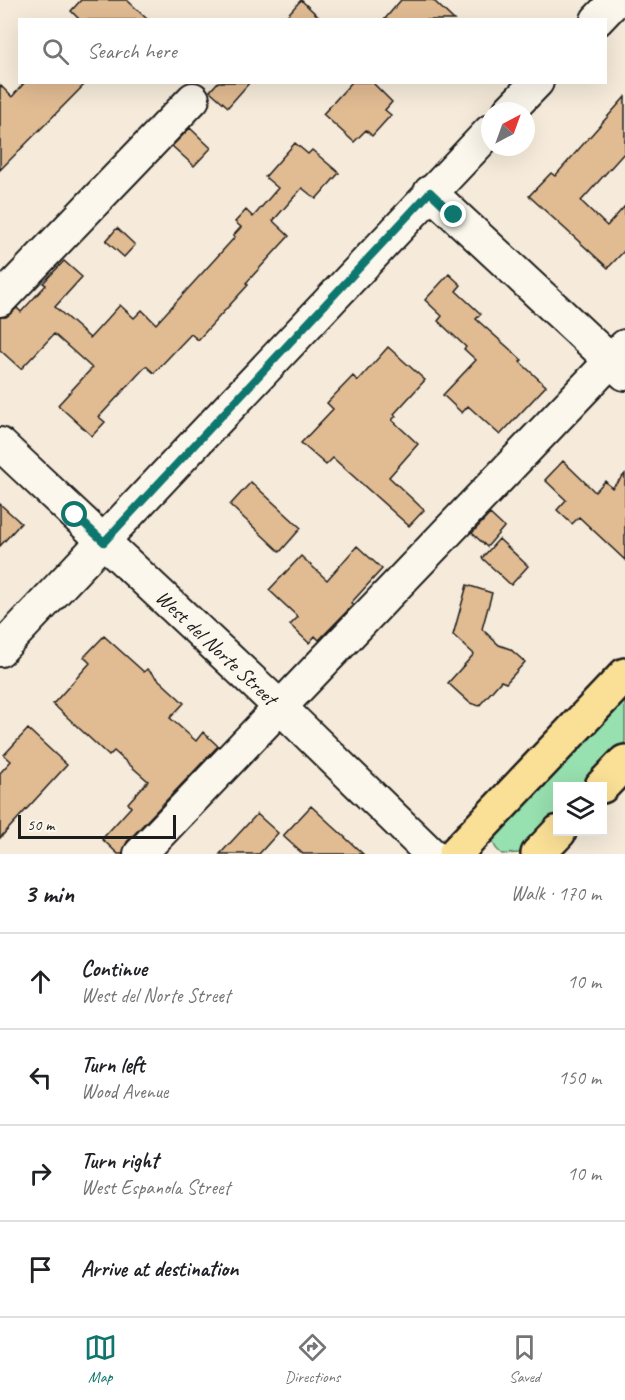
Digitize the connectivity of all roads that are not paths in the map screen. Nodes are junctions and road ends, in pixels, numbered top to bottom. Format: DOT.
graph roads {
  1 [pos="616,0"];
  2 [pos="599,18"];
  3 [pos="535,84"];
  4 [pos="193,99"];
  5 [pos="518,102"];
  6 [pos="481,140"];
  7 [pos="430,192"];
  8 [pos="0,300"];
  9 [pos="620,360"];
  10 [pos="0,444"];
  11 [pos="104,542"];
  12 [pos="0,650"];
  13 [pos="625,675"];
  14 [pos="280,707"];
  15 [pos="625,762"];
  16 [pos="606,782"];
  17 [pos="554,836"];
  18 [pos="140,854"];
  19 [pos="431,854"];
  20 [pos="455,854"];
  21 [pos="538,854"];
  1 -- 2 [label="street"];
  3 -- 5 [label="street"];
  4 -- 8 [label="street"];
  6 -- 7 [label="street"];
  7 -- 9 [label="street"];
  7 -- 11 [label="street"];
  9 -- 14 [label="street"];
  10 -- 11 [label="street, West del Norte Street"];
  11 -- 12 [label="street"];
  11 -- 14 [label="street, West del Norte Street"];
  13 -- 20 [label="main road"];
  14 -- 18 [label="street"];
  14 -- 19 [label="street, West del Norte Street"];
  15 -- 16 [label="main road"];
  17 -- 21 [label="main road"];
}
